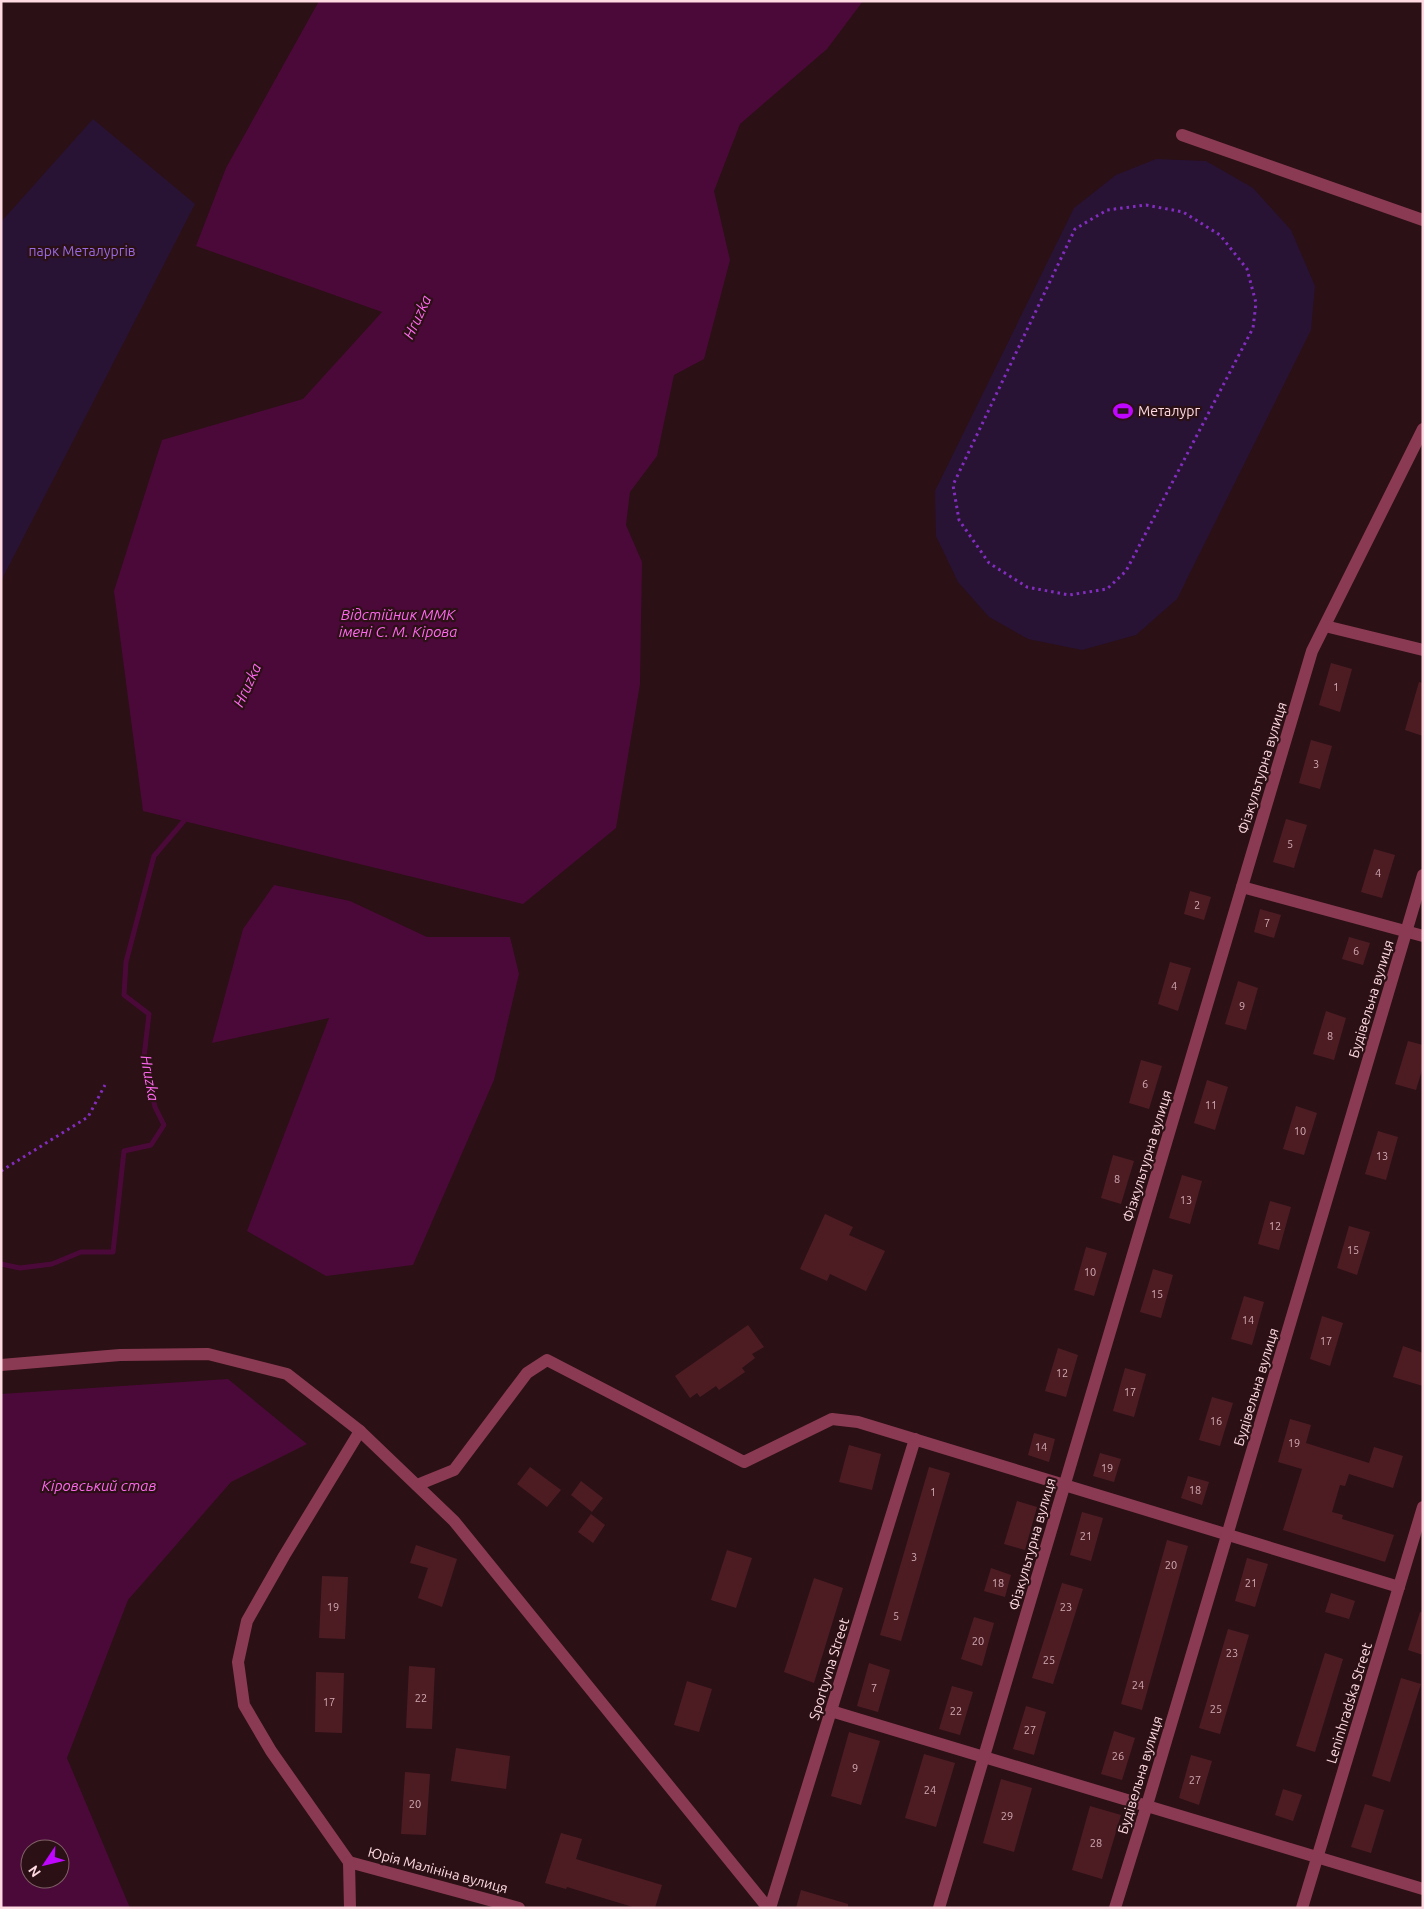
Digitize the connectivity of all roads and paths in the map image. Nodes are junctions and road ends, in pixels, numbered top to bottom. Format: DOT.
graph roads {
  1 [pos="1182,135"];
  2 [pos="1423,220"];
  3 [pos="1423,429"];
  4 [pos="1107,590"];
  5 [pos="1325,626"];
  6 [pos="1423,650"];
  7 [pos="1423,875"];
  8 [pos="1242,888"];
  9 [pos="1407,932"];
  10 [pos="1423,936"];
  11 [pos="105,1086"];
  12 [pos="1,1171"];
  13 [pos="1,1365"];
  14 [pos="360,1431"];
  15 [pos="916,1439"];
  16 [pos="1065,1485"];
  17 [pos="417,1486"];
  18 [pos="1423,1507"];
  19 [pos="1228,1534"];
  20 [pos="1418,1546"];
  21 [pos="1399,1587"];
  22 [pos="831,1711"];
  23 [pos="984,1757"];
  24 [pos="1147,1805"];
  25 [pos="1318,1857"];
  26 [pos="349,1862"];
  27 [pos="1423,1889"];
  28 [pos="350,1908"];
  29 [pos="519,1908"];
  30 [pos="769,1908"];
  31 [pos="939,1908"];
  32 [pos="1115,1908"];
  33 [pos="1302,1908"];
  1 -- 2 [label="street"];
  3 -- 5 [label="street, Фiзкультурна вулиця"];
  4 -- 4 [label="path"];
  5 -- 6 [label="street"];
  5 -- 8 [label="street, Фiзкультурна вулиця"];
  7 -- 9 [label="street, Будівельна вулиця"];
  8 -- 9 [label="street"];
  8 -- 16 [label="street, Фiзкультурна вулиця"];
  9 -- 10 [label="street"];
  9 -- 19 [label="street, Будівельна вулиця"];
  11 -- 12 [label="path"];
  13 -- 14 [label="street"];
  14 -- 17 [label="street"];
  14 -- 26 [label="street"];
  15 -- 16 [label="street"];
  15 -- 17 [label="street"];
  15 -- 22 [label="street, Sportyvna Street"];
  16 -- 19 [label="street"];
  16 -- 23 [label="street, Фiзкультурна вулиця"];
  17 -- 30 [label="street"];
  18 -- 20 [label="street, Leninhradska Street"];
  19 -- 21 [label="street"];
  19 -- 24 [label="street, Будівельна вулиця"];
  20 -- 21 [label="street, Leninhradska Street"];
  21 -- 25 [label="street, Leninhradska Street"];
  22 -- 23 [label="street"];
  22 -- 30 [label="street, Sportyvna Street"];
  23 -- 24 [label="street"];
  23 -- 31 [label="street, Фiзкультурна вулиця"];
  24 -- 25 [label="street"];
  24 -- 32 [label="street, Будівельна вулиця"];
  25 -- 27 [label="street"];
  25 -- 33 [label="street, Leninhradska Street"];
  26 -- 28 [label="street"];
  26 -- 29 [label="street, Юрія Малініна вулиця"];
}
